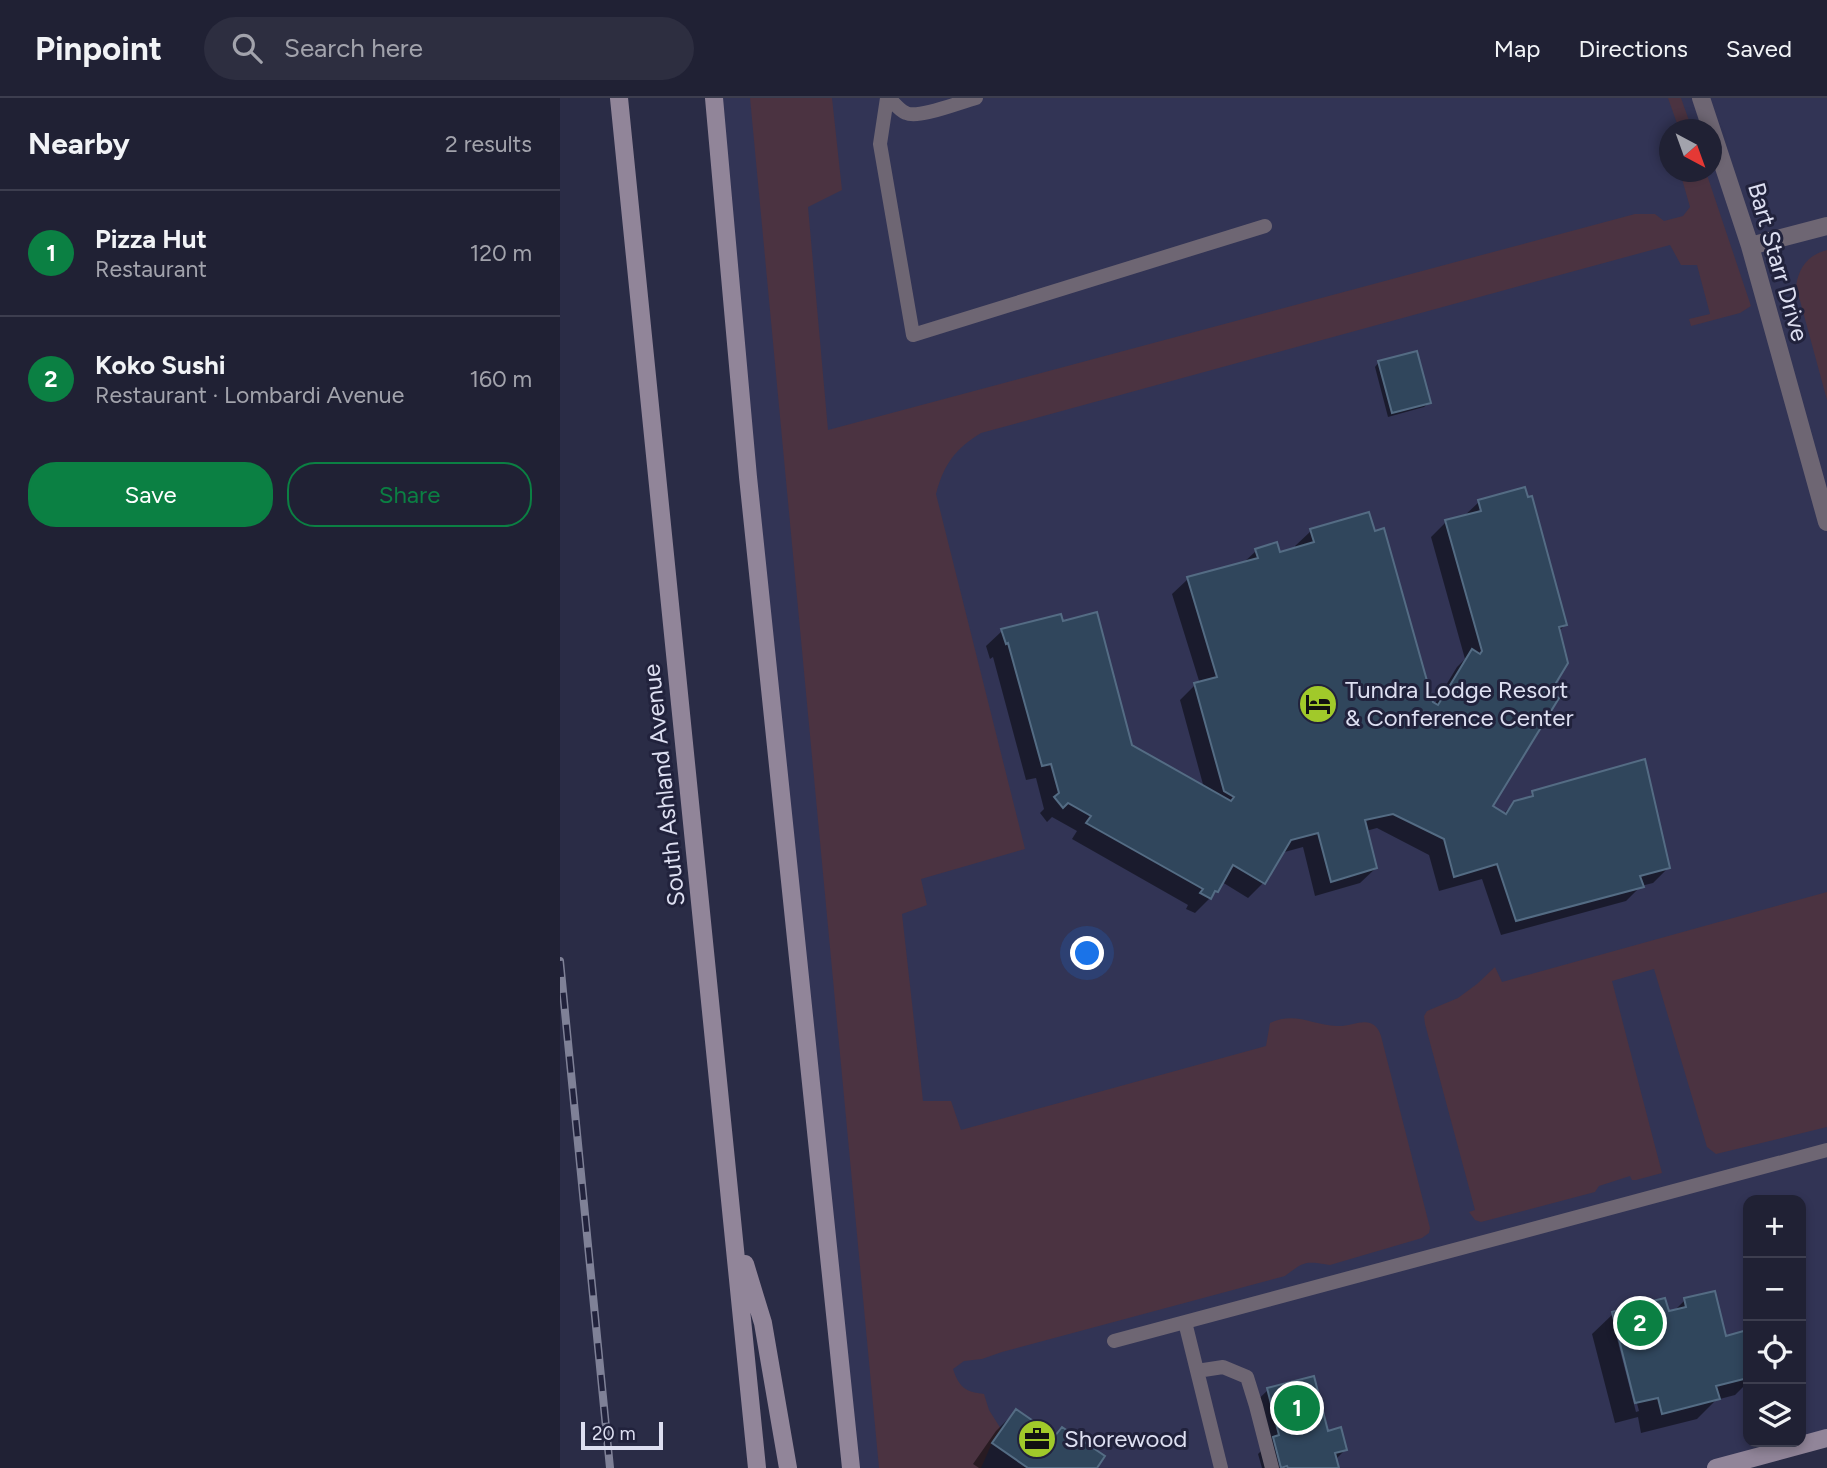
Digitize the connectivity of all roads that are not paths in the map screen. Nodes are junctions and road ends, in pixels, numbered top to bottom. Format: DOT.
graph roads {
  1 [pos="619,98"];
  2 [pos="888,98"];
  3 [pos="976,98"];
  4 [pos="1701,98"];
  5 [pos="714,100"];
  6 [pos="1265,226"];
  7 [pos="1827,226"];
  8 [pos="1749,246"];
  9 [pos="1827,522"];
  10 [pos="1827,1150"];
  11 [pos="733,1223"];
  12 [pos="1185,1322"];
  13 [pos="1114,1341"];
  14 [pos="1197,1371"];
  15 [pos="1827,1438"];
  16 [pos="757,1468"];
  17 [pos="788,1468"];
  18 [pos="852,1468"];
  19 [pos="1220,1468"];
  20 [pos="1272,1468"];
  21 [pos="1716,1468"];
  1 -- 11 [label="main road, South Ashland Avenue"];
  2 -- 3 [label="lane"];
  2 -- 6 [label="lane"];
  4 -- 8 [label="street, Bart Starr Drive"];
  5 -- 18 [label="main road"];
  7 -- 8 [label="street"];
  8 -- 9 [label="street, Bart Starr Drive"];
  10 -- 12 [label="lane"];
  11 -- 16 [label="main road, South Ashland Avenue"];
  11 -- 17 [label="main road"];
  12 -- 13 [label="lane"];
  12 -- 14 [label="lane"];
  14 -- 19 [label="lane"];
  14 -- 20 [label="lane"];
  15 -- 21 [label="main road"];
}
